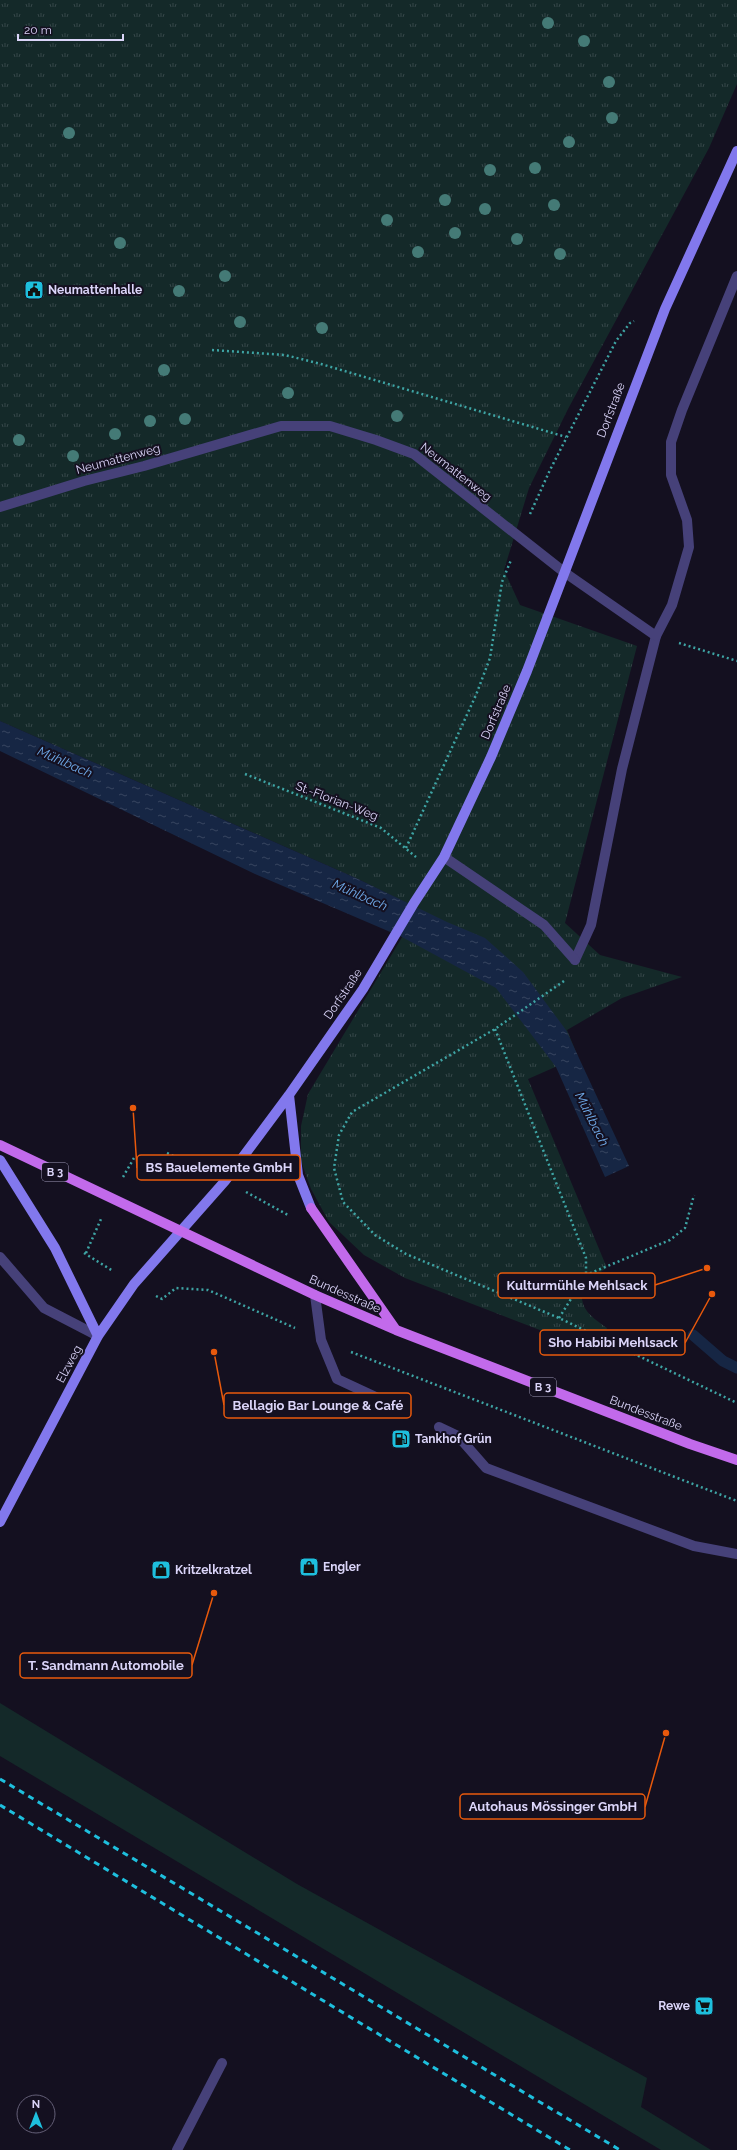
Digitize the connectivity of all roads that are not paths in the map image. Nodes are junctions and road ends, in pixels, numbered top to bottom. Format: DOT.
graph roads {
  1 [pos="737,151"];
  2 [pos="737,276"];
  3 [pos="0,507"];
  4 [pos="564,572"];
  5 [pos="656,636"];
  6 [pos="444,857"];
  7 [pos="289,1095"];
  8 [pos="0,1145"];
  9 [pos="0,1160"];
  10 [pos="311,1208"];
  11 [pos="181,1231"];
  12 [pos="0,1257"];
  13 [pos="315,1295"];
  14 [pos="396,1330"];
  15 [pos="98,1336"];
  16 [pos="393,1405"];
  17 [pos="439,1427"];
  18 [pos="737,1460"];
  19 [pos="0,1522"];
  20 [pos="737,1554"];
  21 [pos="222,2063"];
  22 [pos="177,2150"];
  1 -- 4 [label="street, Dorfstraße"];
  2 -- 5 [label="street"];
  3 -- 4 [label="street, Neumattenweg"];
  4 -- 5 [label="street, Neumattenweg"];
  4 -- 6 [label="street, Dorfstraße"];
  5 -- 6 [label="street"];
  6 -- 7 [label="street, Dorfstraße"];
  7 -- 10 [label="street"];
  7 -- 11 [label="street, Dorfstraße"];
  8 -- 11 [label="main road, Bundesstraße / B 3"];
  9 -- 15 [label="street"];
  10 -- 14 [label="main road"];
  11 -- 13 [label="main road, Bundesstraße / B 3"];
  11 -- 15 [label="street, Elzweg"];
  12 -- 15 [label="street"];
  13 -- 14 [label="main road, Bundesstraße / B 3"];
  13 -- 16 [label="street"];
  14 -- 18 [label="main road, Bundesstraße / B 3"];
  15 -- 19 [label="street, Elzweg"];
  17 -- 20 [label="street"];
  21 -- 22 [label="street"];
}
